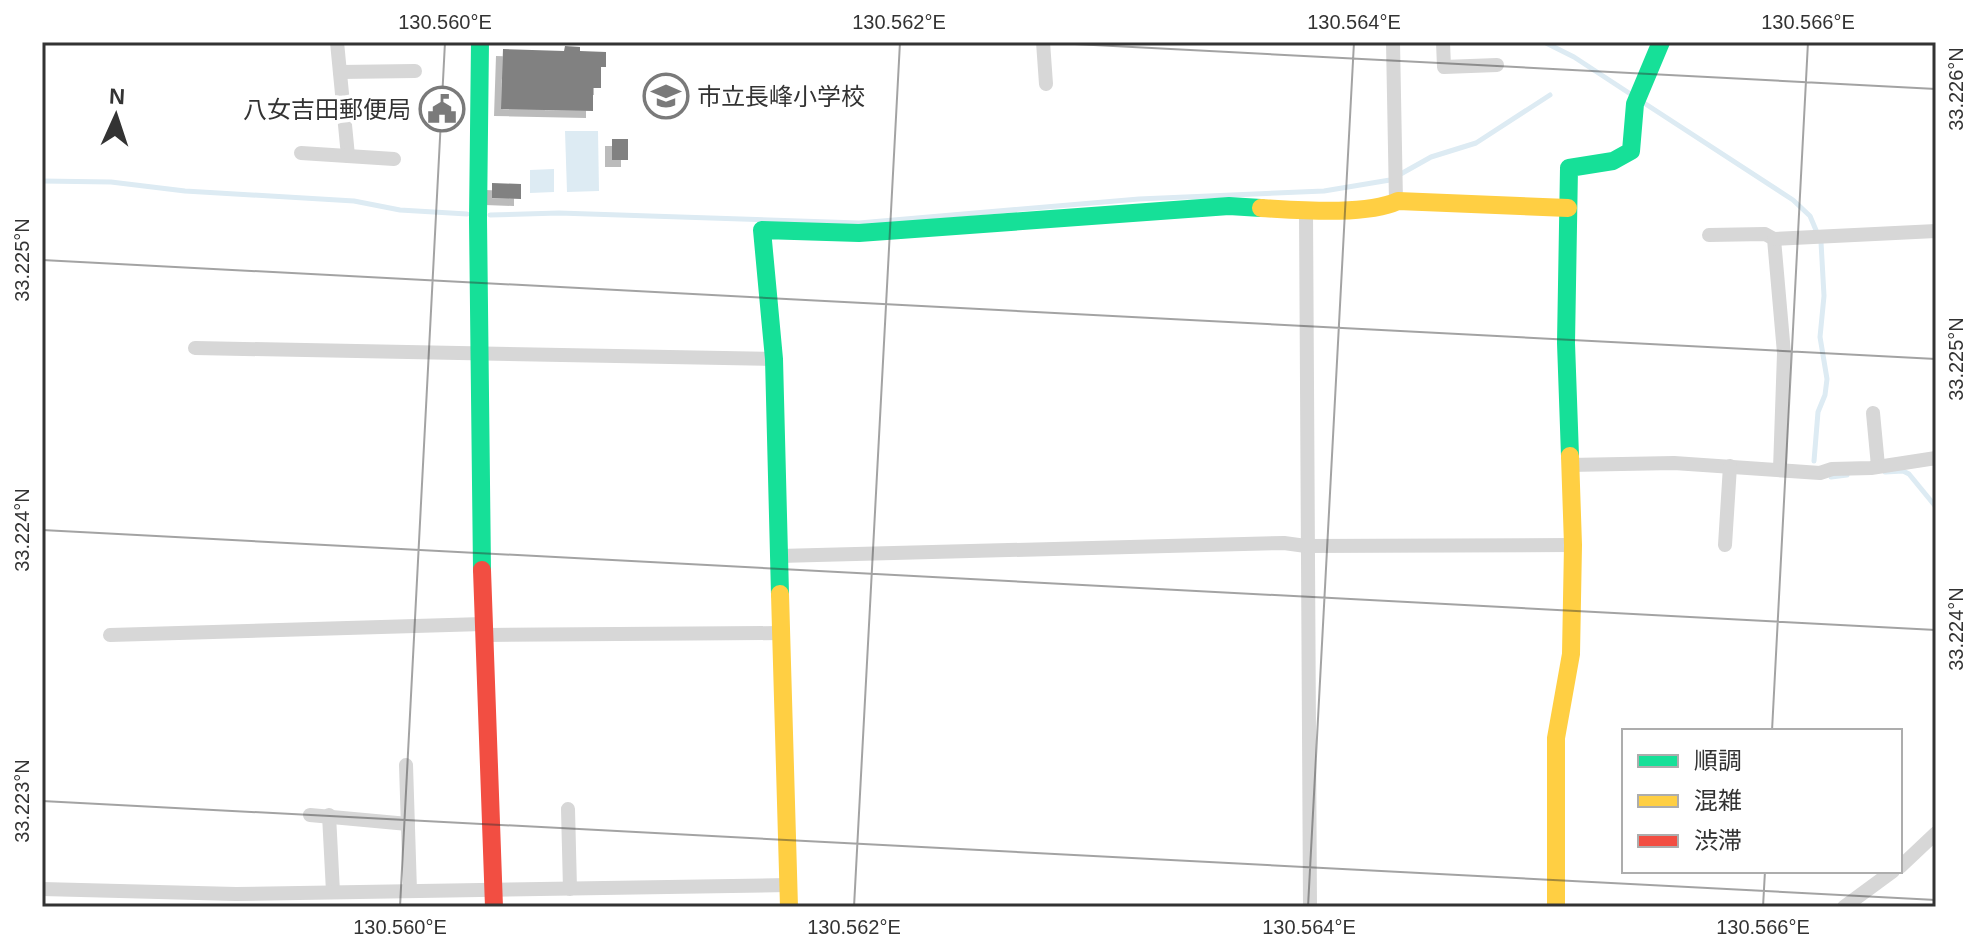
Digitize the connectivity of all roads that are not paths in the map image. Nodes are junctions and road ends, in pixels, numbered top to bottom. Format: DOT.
graph roads {
  1 [pos="337,42"];
  2 [pos="480,42"];
  3 [pos="1043,42"];
  4 [pos="1393,42"];
  5 [pos="1443,42"];
  6 [pos="1661,42"];
  7 [pos="1497,65"];
  8 [pos="415,71"];
  9 [pos="340,72"];
  10 [pos="1046,84"];
  11 [pos="301,153"];
  12 [pos="348,156"];
  13 [pos="394,159"];
  14 [pos="1396,202"];
  15 [pos="1568,208"];
  16 [pos="1306,211"];
  17 [pos="1936,231"];
  18 [pos="1709,235"];
  19 [pos="1774,239"];
  20 [pos="195,348"];
  21 [pos="479,354"];
  22 [pos="774,359"];
  23 [pos="1873,413"];
  24 [pos="1936,458"];
  25 [pos="1569,465"];
  26 [pos="1730,466"];
  27 [pos="1878,466"];
  28 [pos="1780,469"];
  29 [pos="1573,545"];
  30 [pos="1725,545"];
  31 [pos="1306,546"];
  32 [pos="779,556"];
  33 [pos="483,629"];
  34 [pos="781,633"];
  35 [pos="110,635"];
  36 [pos="406,765"];
  37 [pos="568,809"];
  38 [pos="310,815"];
  39 [pos="329,815"];
  40 [pos="408,824"];
  41 [pos="1936,833"];
  42 [pos="1902,865"];
  43 [pos="1890,873"];
  44 [pos="788,885"];
  45 [pos="42,889"];
  46 [pos="570,889"];
  47 [pos="410,891"];
  48 [pos="333,892"];
  49 [pos="372,899"];
  50 [pos="494,899"];
  51 [pos="236,900"];
  52 [pos="789,907"];
  53 [pos="1310,907"];
  54 [pos="1556,907"];
  55 [pos="1844,907"];
  1 -- 9 [label="street"];
  2 -- 21 [label="street"];
  3 -- 10 [label="street"];
  4 -- 14 [label="street"];
  5 -- 7 [label="street"];
  6 -- 15 [label="street"];
  8 -- 9 [label="street"];
  9 -- 12 [label="street"];
  11 -- 12 [label="street"];
  12 -- 13 [label="street"];
  14 -- 15 [label="street"];
  14 -- 16 [label="street"];
  15 -- 25 [label="street"];
  16 -- 22 [label="street"];
  16 -- 31 [label="street"];
  17 -- 19 [label="street"];
  18 -- 19 [label="street"];
  19 -- 28 [label="street"];
  20 -- 21 [label="street"];
  21 -- 22 [label="street"];
  21 -- 33 [label="street"];
  22 -- 32 [label="street"];
  23 -- 27 [label="street"];
  24 -- 27 [label="street"];
  25 -- 26 [label="street"];
  25 -- 29 [label="street"];
  26 -- 28 [label="street"];
  26 -- 30 [label="street"];
  27 -- 28 [label="street"];
  29 -- 31 [label="street"];
  29 -- 54 [label="street"];
  31 -- 32 [label="street"];
  31 -- 53 [label="street"];
  32 -- 34 [label="street"];
  33 -- 34 [label="street"];
  33 -- 35 [label="street"];
  33 -- 50 [label="street"];
  34 -- 44 [label="street"];
  36 -- 40 [label="street"];
  37 -- 46 [label="street"];
  38 -- 39 [label="street"];
  39 -- 40 [label="street"];
  39 -- 48 [label="street"];
  40 -- 47 [label="street"];
  41 -- 42 [label="street"];
  43 -- 55 [label="street"];
  44 -- 46 [label="street"];
  44 -- 52 [label="street"];
  45 -- 51 [label="street"];
  46 -- 50 [label="street"];
  47 -- 49 [label="street"];
  47 -- 50 [label="street"];
  48 -- 49 [label="street"];
  48 -- 51 [label="street"];
}
